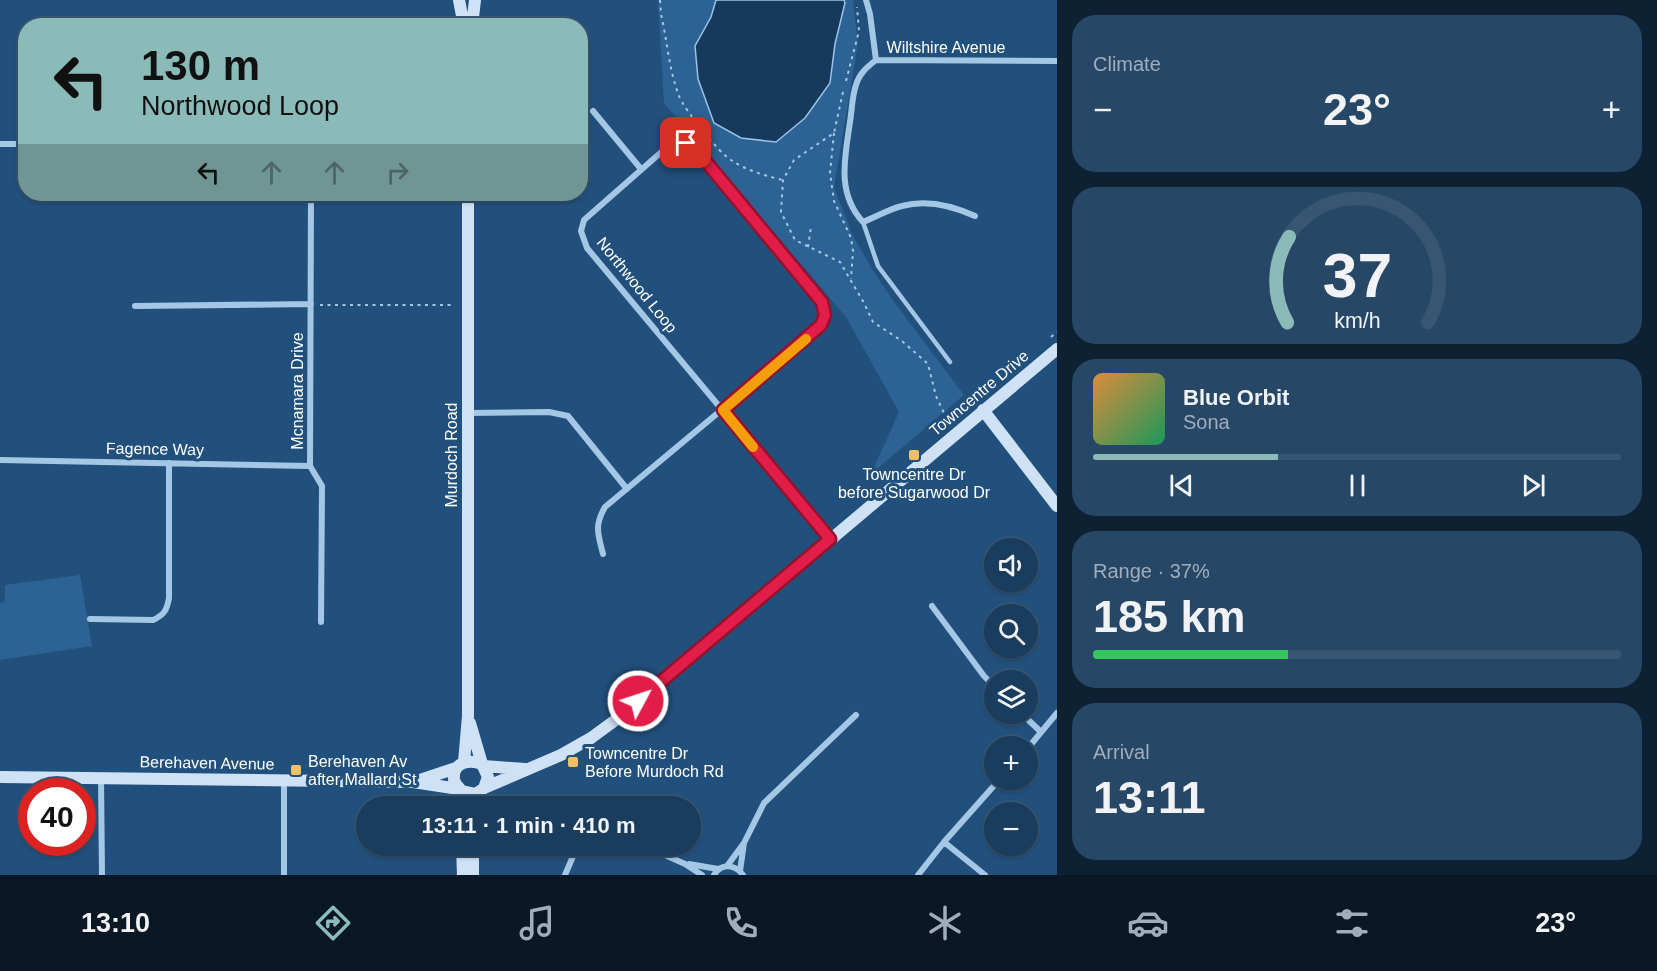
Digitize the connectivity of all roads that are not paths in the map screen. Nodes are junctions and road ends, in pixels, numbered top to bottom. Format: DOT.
graph roads {
  1 [pos="459,0"];
  2 [pos="475,0"];
  3 [pos="866,0"];
  4 [pos="462,18"];
  5 [pos="473,18"];
  6 [pos="876,60"];
  7 [pos="1057,62"];
  8 [pos="593,111"];
  9 [pos="0,144"];
  10 [pos="18,144"];
  11 [pos="641,169"];
  12 [pos="311,201"];
  13 [pos="468,201"];
  14 [pos="975,216"];
  15 [pos="863,222"];
  16 [pos="311,305"];
  17 [pos="135,306"];
  18 [pos="1057,349"];
  19 [pos="950,362"];
  20 [pos="723,410"];
  21 [pos="983,410"];
  22 [pos="468,413"];
  23 [pos="0,460"];
  24 [pos="169,463"];
  25 [pos="310,466"];
  26 [pos="627,489"];
  27 [pos="1057,506"];
  28 [pos="830,539"];
  29 [pos="603,554"];
  30 [pos="932,606"];
  31 [pos="90,619"];
  32 [pos="321,622"];
  33 [pos="984,676"];
  34 [pos="1057,713"];
  35 [pos="856,715"];
  36 [pos="468,716"];
  37 [pos="1033,724"];
  38 [pos="1041,732"];
  39 [pos="1038,736"];
  40 [pos="460,765"];
  41 [pos="483,765"];
  42 [pos="527,769"];
  43 [pos="0,777"];
  44 [pos="101,778"];
  45 [pos="284,781"];
  46 [pos="413,782"];
  47 [pos="460,790"];
  48 [pos="483,790"];
  49 [pos="990,790"];
  50 [pos="461,796"];
  51 [pos="481,796"];
  52 [pos="944,842"];
  53 [pos="744,843"];
  54 [pos="462,856"];
  55 [pos="473,856"];
  56 [pos="573,856"];
  57 [pos="668,856"];
  58 [pos="686,864"];
  59 [pos="727,866"];
  60 [pos="716,872"];
  61 [pos="741,873"];
  62 [pos="102,875"];
  63 [pos="284,875"];
  64 [pos="463,875"];
  65 [pos="473,875"];
  66 [pos="565,875"];
  67 [pos="702,875"];
  68 [pos="918,875"];
  69 [pos="986,875"];
  1 -- 4 [label="street"];
  2 -- 5 [label="street"];
  3 -- 6 [label="street"];
  6 -- 7 [label="street, Wiltshire Avenue"];
  6 -- 15 [label="street, Wiltshire Avenue"];
  8 -- 11 [label="street"];
  9 -- 10 [label="street"];
  11 -- 20 [label="street, Northwood Loop"];
  11 -- 20 [label="street, Northwood Loop"];
  12 -- 16 [label="street, Mcnamara Drive"];
  13 -- 22 [label="street, Murdoch Road"];
  14 -- 15 [label="street"];
  15 -- 19 [label="lane"];
  16 -- 17 [label="street"];
  16 -- 25 [label="street, Mcnamara Drive"];
  18 -- 21 [label="street, Towncentre Drive"];
  20 -- 26 [label="street"];
  20 -- 28 [label="street, Northwood Loop"];
  21 -- 27 [label="street"];
  21 -- 28 [label="street, Towncentre Drive"];
  22 -- 26 [label="street"];
  22 -- 36 [label="street, Murdoch Road"];
  23 -- 24 [label="street, Fagence Way"];
  24 -- 25 [label="street, Fagence Way"];
  24 -- 31 [label="street"];
  25 -- 32 [label="street, Mcnamara Drive"];
  26 -- 29 [label="street"];
  28 -- 42 [label="street, Towncentre Drive"];
  30 -- 33 [label="street"];
  34 -- 38 [label="street"];
  35 -- 53 [label="street"];
  36 -- 40 [label="street, Murdoch Road"];
  36 -- 41 [label="street, Murdoch Road"];
  37 -- 38 [label="street"];
  38 -- 39 [label="street"];
  40 -- 41 [label="street"];
  40 -- 46 [label="street, Berehaven Avenue"];
  40 -- 47 [label="street, Murdoch Road"];
  41 -- 42 [label="street, Towncentre Drive"];
  41 -- 48 [label="street, Murdoch Road"];
  42 -- 48 [label="street, Towncentre Drive"];
  43 -- 44 [label="street, Berehaven Avenue"];
  44 -- 45 [label="street, Berehaven Avenue"];
  44 -- 62 [label="street"];
  45 -- 46 [label="street, Berehaven Avenue"];
  45 -- 63 [label="street"];
  46 -- 47 [label="street, Berehaven Avenue"];
  47 -- 48 [label="street"];
  47 -- 50 [label="street, Murdoch Road"];
  48 -- 51 [label="street, Murdoch Road"];
  49 -- 52 [label="street"];
  52 -- 68 [label="street"];
  52 -- 69 [label="street"];
  53 -- 59 [label="street"];
  53 -- 61 [label="street"];
  54 -- 64 [label="street"];
  55 -- 65 [label="street"];
  56 -- 66 [label="street"];
  57 -- 58 [label="street"];
  58 -- 60 [label="street"];
  58 -- 67 [label="street"];
  59 -- 60 [label="street"];
  59 -- 61 [label="street"];
}
